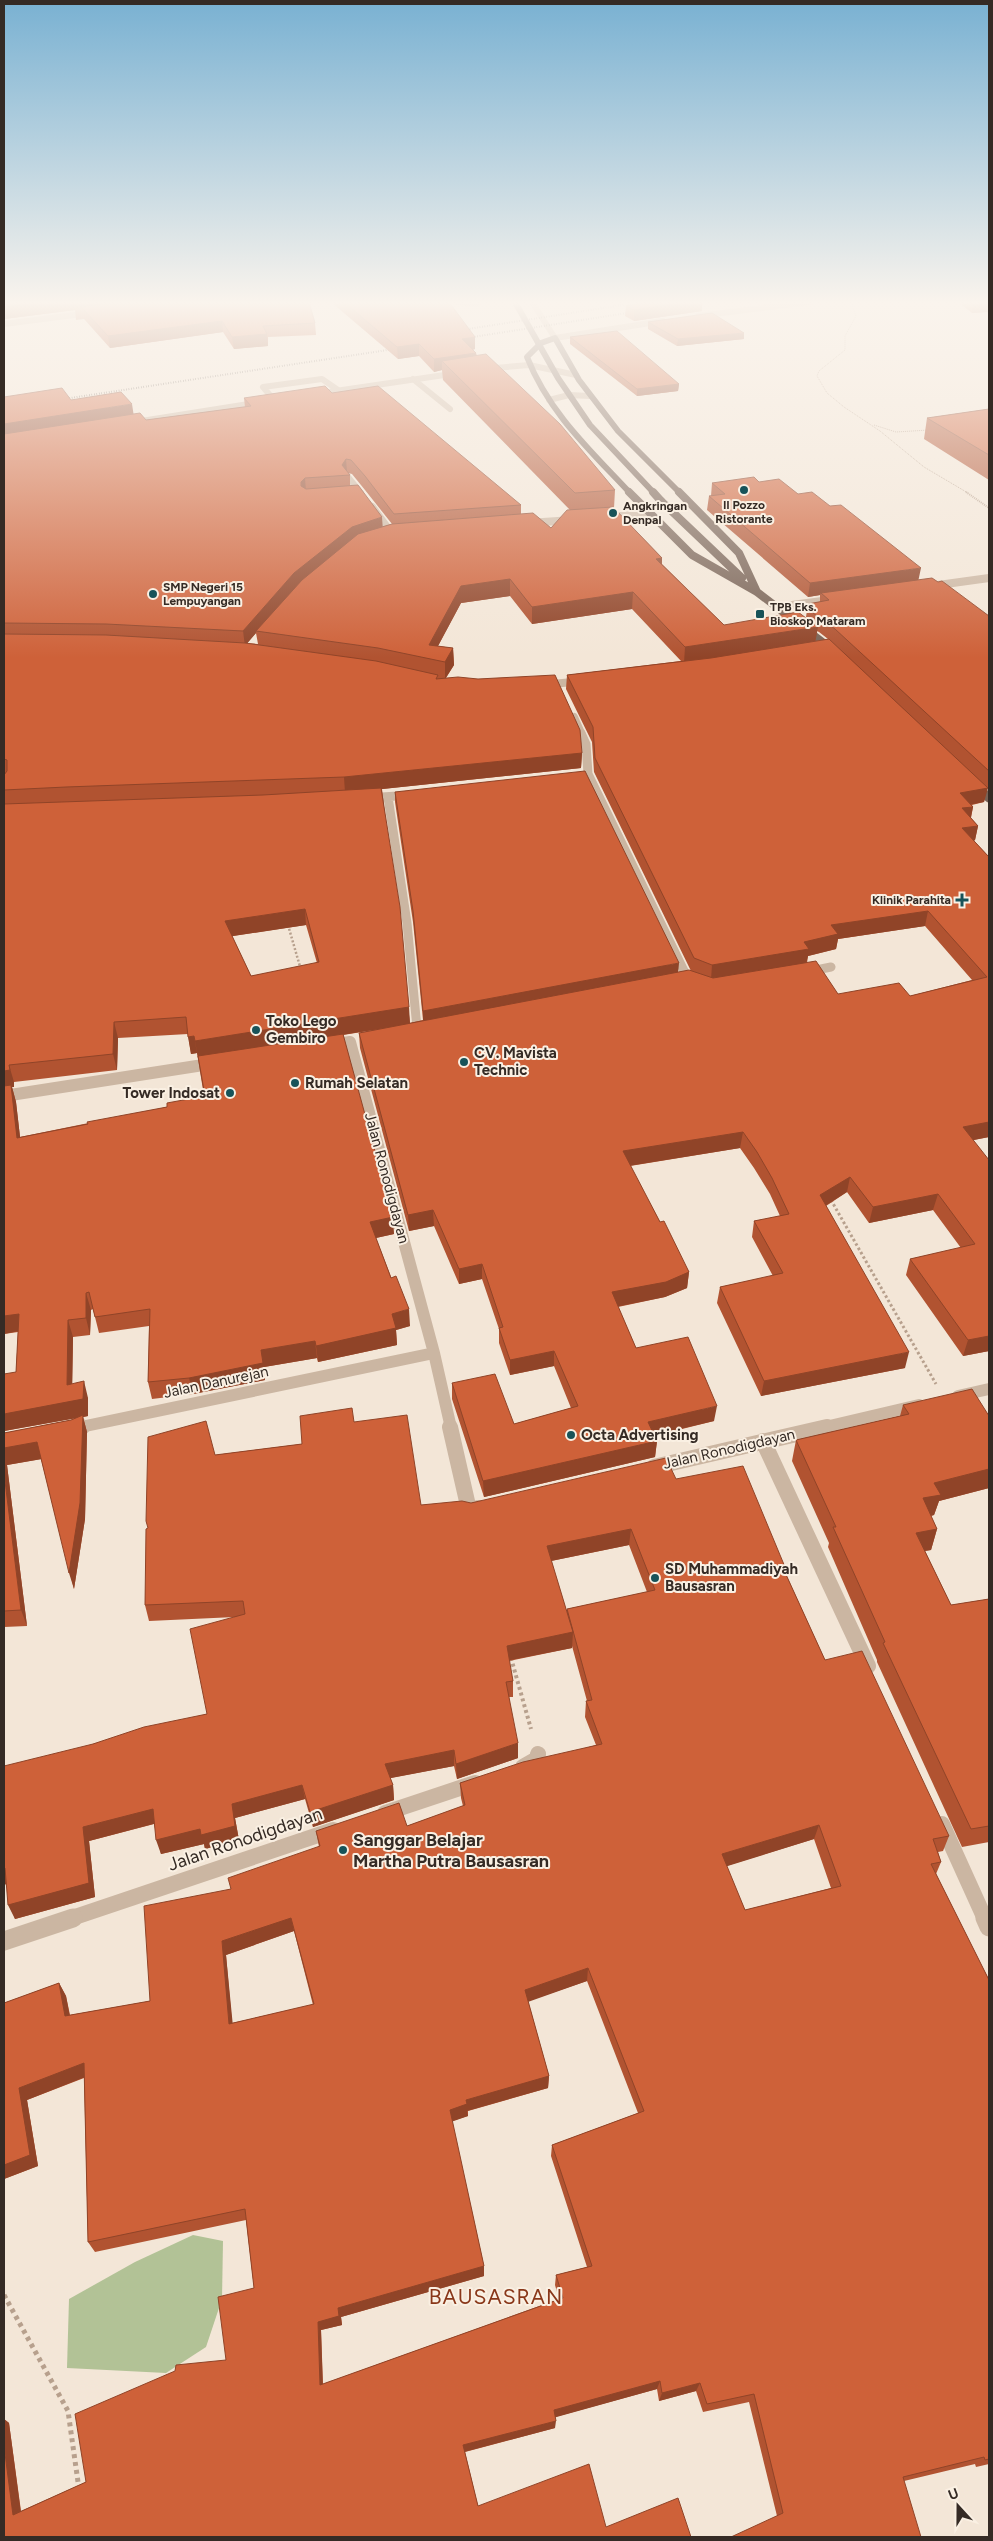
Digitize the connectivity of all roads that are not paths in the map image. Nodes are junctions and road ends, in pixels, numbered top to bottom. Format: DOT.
graph roads {
  1 [pos="141,421"];
  2 [pos="562,421"];
  3 [pos="586,421"];
  4 [pos="610,421"];
  5 [pos="132,422"];
  6 [pos="348,477"];
  7 [pos="361,493"];
  8 [pos="352,494"];
  9 [pos="650,514"];
  10 [pos="597,518"];
  11 [pos="578,519"];
  12 [pos="521,523"];
  13 [pos="401,533"];
  14 [pos="392,534"];
  15 [pos="383,537"];
  16 [pos="989,578"];
  17 [pos="922,588"];
  18 [pos="756,592"];
  19 [pos="845,598"];
  20 [pos="777,607"];
  21 [pos="830,648"];
  22 [pos="820,649"];
  23 [pos="843,661"];
  24 [pos="596,679"];
  25 [pos="558,684"];
  26 [pos="532,686"];
  27 [pos="562,692"];
  28 [pos="570,709"];
  29 [pos="968,779"];
  30 [pos="418,794"];
  31 [pos="388,797"];
  32 [pos="360,798"];
  33 [pos="989,798"];
  34 [pos="831,967"];
  35 [pos="794,974"];
  36 [pos="688,980"];
  37 [pos="417,1028"];
  38 [pos="315,1047"];
  39 [pos="233,1060"];
  40 [pos="4,1096"];
  41 [pos="434,1354"];
  42 [pos="989,1389"];
  43 [pos="56,1432"];
  44 [pos="763,1442"];
  45 [pos="640,1470"];
  46 [pos="488,1505"];
  47 [pos="876,1684"];
  48 [pos="538,1754"];
  49 [pos="935,1810"];
  50 [pos="371,1818"];
  51 [pos="352,1824"];
  52 [pos="989,1927"];
  53 [pos="4,1941"];
  1 -- 5 [label="street"];
  2 -- 9 [label="main road"];
  3 -- 18 [label="main road, bridge"];
  4 -- 18 [label="main road"];
  6 -- 7 [label="street"];
  7 -- 8 [label="street"];
  7 -- 14 [label="street"];
  9 -- 10 [label="street"];
  9 -- 18 [label="main road"];
  11 -- 12 [label="street"];
  13 -- 14 [label="street"];
  14 -- 15 [label="street"];
  16 -- 17 [label="street"];
  18 -- 20 [label="main road"];
  19 -- 20 [label="street"];
  20 -- 21 [label="main road"];
  21 -- 22 [label="street"];
  21 -- 23 [label="main road"];
  24 -- 25 [label="street"];
  25 -- 26 [label="street"];
  25 -- 27 [label="street"];
  28 -- 36 [label="street"];
  29 -- 33 [label="main road"];
  30 -- 31 [label="street"];
  31 -- 32 [label="street"];
  31 -- 37 [label="street"];
  34 -- 35 [label="street"];
  38 -- 41 [label="street, Jalan Ronodigdayan"];
  39 -- 40 [label="street"];
  41 -- 43 [label="street, Jalan Danurejan"];
  41 -- 46 [label="street, Jalan Ronodigdayan"];
  42 -- 44 [label="street, Jalan Ronodigdayan"];
  44 -- 45 [label="street, Jalan Ronodigdayan"];
  44 -- 47 [label="street"];
  48 -- 50 [label="street"];
  49 -- 52 [label="street"];
  51 -- 53 [label="street, Jalan Ronodigdayan"];
}
